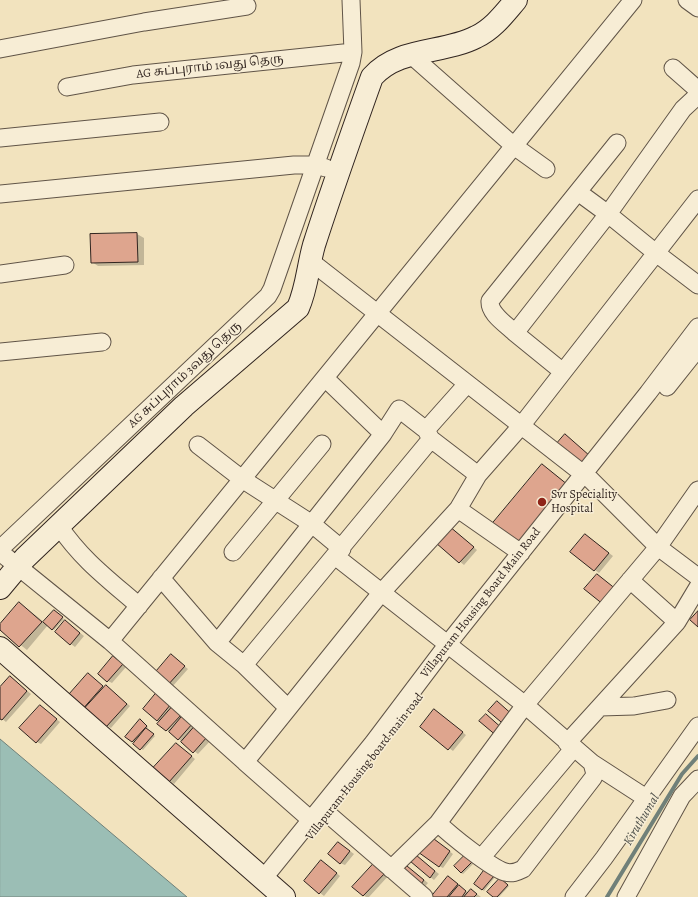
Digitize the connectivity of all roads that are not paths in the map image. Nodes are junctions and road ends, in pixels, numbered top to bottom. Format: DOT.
graph roads {
  1 [pos="351,0"];
  2 [pos="516,0"];
  3 [pos="633,0"];
  4 [pos="687,0"];
  5 [pos="247,6"];
  6 [pos="698,8"];
  7 [pos="0,50"];
  8 [pos="411,55"];
  9 [pos="360,66"];
  10 [pos="673,68"];
  11 [pos="67,87"];
  12 [pos="698,90"];
  13 [pos="698,95"];
  14 [pos="160,122"];
  15 [pos="0,138"];
  16 [pos="618,143"];
  17 [pos="514,146"];
  18 [pos="326,168"];
  19 [pos="546,169"];
  20 [pos="578,192"];
  21 [pos="0,194"];
  22 [pos="698,199"];
  23 [pos="608,214"];
  24 [pos="656,253"];
  25 [pos="309,260"];
  26 [pos="64,265"];
  27 [pos="0,274"];
  28 [pos="698,285"];
  29 [pos="378,314"];
  30 [pos="256,325"];
  31 [pos="698,327"];
  32 [pos="515,333"];
  33 [pos="102,342"];
  34 [pos="698,348"];
  35 [pos="0,352"];
  36 [pos="563,372"];
  37 [pos="325,378"];
  38 [pos="467,384"];
  39 [pos="521,426"];
  40 [pos="384,434"];
  41 [pos="428,435"];
  42 [pos="322,444"];
  43 [pos="198,445"];
  44 [pos="122,448"];
  45 [pos="478,475"];
  46 [pos="587,478"];
  47 [pos="242,479"];
  48 [pos="698,490"];
  49 [pos="275,501"];
  50 [pos="458,509"];
  51 [pos="312,524"];
  52 [pos="59,526"];
  53 [pos="658,547"];
  54 [pos="233,552"];
  55 [pos="338,552"];
  56 [pos="520,552"];
  57 [pos="6,557"];
  58 [pos="162,578"];
  59 [pos="698,578"];
  60 [pos="630,580"];
  61 [pos="698,587"];
  62 [pos="0,588"];
  63 [pos="381,593"];
  64 [pos="139,606"];
  65 [pos="677,622"];
  66 [pos="110,641"];
  67 [pos="217,643"];
  68 [pos="0,648"];
  69 [pos="451,649"];
  70 [pos="244,665"];
  71 [pos="667,700"];
  72 [pos="525,705"];
  73 [pos="600,707"];
  74 [pos="288,708"];
  75 [pos="698,726"];
  76 [pos="570,746"];
  77 [pos="245,762"];
  78 [pos="592,763"];
  79 [pos="698,779"];
  80 [pos="646,798"];
  81 [pos="328,814"];
  82 [pos="311,820"];
  83 [pos="438,823"];
  84 [pos="482,857"];
  85 [pos="391,869"];
  86 [pos="273,887"];
  87 [pos="424,897"];
  88 [pos="574,897"];
  89 [pos="626,897"];
  1 -- 9 [label="street"];
  2 -- 8 [label="street"];
  3 -- 17 [label="street"];
  4 -- 6 [label="street"];
  5 -- 7 [label="street"];
  8 -- 9 [label="street"];
  8 -- 17 [label="street"];
  9 -- 11 [label="street, AG சுப்புராம் 1வது தெரு"];
  9 -- 18 [label="street"];
  10 -- 12 [label="street"];
  13 -- 23 [label="street"];
  14 -- 15 [label="street"];
  16 -- 20 [label="street"];
  17 -- 19 [label="street"];
  17 -- 29 [label="street"];
  18 -- 21 [label="street"];
  18 -- 25 [label="street"];
  18 -- 30 [label="street, AG சுப்புராம் 3வது தெரு"];
  20 -- 23 [label="street"];
  20 -- 32 [label="street"];
  22 -- 24 [label="street"];
  23 -- 24 [label="street"];
  23 -- 32 [label="street"];
  24 -- 28 [label="street"];
  24 -- 36 [label="street"];
  25 -- 29 [label="street"];
  25 -- 30 [label="street"];
  26 -- 27 [label="street"];
  29 -- 37 [label="street"];
  29 -- 38 [label="street"];
  30 -- 44 [label="street"];
  31 -- 46 [label="street, Villapuram Housing Board Main Road"];
  32 -- 36 [label="street"];
  33 -- 35 [label="street"];
  34 -- 46 [label="street, Villapuram Housing board main road"];
  36 -- 39 [label="street"];
  37 -- 40 [label="street"];
  37 -- 47 [label="street"];
  38 -- 39 [label="street"];
  38 -- 41 [label="street"];
  39 -- 45 [label="street"];
  39 -- 46 [label="street"];
  40 -- 41 [label="street"];
  40 -- 51 [label="street"];
  41 -- 45 [label="street"];
  41 -- 55 [label="street"];
  42 -- 49 [label="street"];
  43 -- 47 [label="street"];
  44 -- 52 [label="street"];
  44 -- 57 [label="street"];
  45 -- 50 [label="street"];
  46 -- 53 [label="street"];
  46 -- 56 [label="street, Villapuram Housing Board Main Road"];
  46 -- 69 [label="street, Villapuram Housing board main road"];
  47 -- 49 [label="street"];
  47 -- 58 [label="street"];
  48 -- 53 [label="street"];
  49 -- 51 [label="street"];
  49 -- 54 [label="street"];
  50 -- 56 [label="street"];
  50 -- 63 [label="street"];
  51 -- 55 [label="street"];
  51 -- 67 [label="street"];
  52 -- 57 [label="street"];
  52 -- 64 [label="street"];
  53 -- 59 [label="street"];
  53 -- 60 [label="street"];
  55 -- 63 [label="street"];
  55 -- 70 [label="street"];
  56 -- 69 [label="street, Villapuram Housing Board Main Road"];
  57 -- 62 [label="street"];
  57 -- 66 [label="street"];
  58 -- 64 [label="street"];
  58 -- 67 [label="street"];
  60 -- 65 [label="street"];
  60 -- 72 [label="street"];
  61 -- 65 [label="street"];
  63 -- 69 [label="street"];
  63 -- 74 [label="street"];
  64 -- 66 [label="street"];
  65 -- 73 [label="street"];
  66 -- 77 [label="street"];
  67 -- 70 [label="street"];
  68 -- 86 [label="street"];
  69 -- 72 [label="street"];
  69 -- 81 [label="street, Villapuram Housing board main road"];
  69 -- 82 [label="street, Villapuram Housing Board Main Road"];
  70 -- 74 [label="street"];
  71 -- 73 [label="street"];
  72 -- 76 [label="street"];
  72 -- 83 [label="street"];
  73 -- 76 [label="street"];
  74 -- 77 [label="street"];
  75 -- 80 [label="street"];
  76 -- 78 [label="street"];
  76 -- 84 [label="street"];
  77 -- 82 [label="street"];
  78 -- 80 [label="street"];
  78 -- 84 [label="street"];
  79 -- 89 [label="street"];
  80 -- 88 [label="street"];
  81 -- 82 [label="street"];
  81 -- 85 [label="street"];
  81 -- 86 [label="street, Villapuram Housing board main road"];
  82 -- 86 [label="street, Villapuram Housing Board Main Road"];
  83 -- 84 [label="street"];
  83 -- 85 [label="street"];
  85 -- 87 [label="street"];
}
